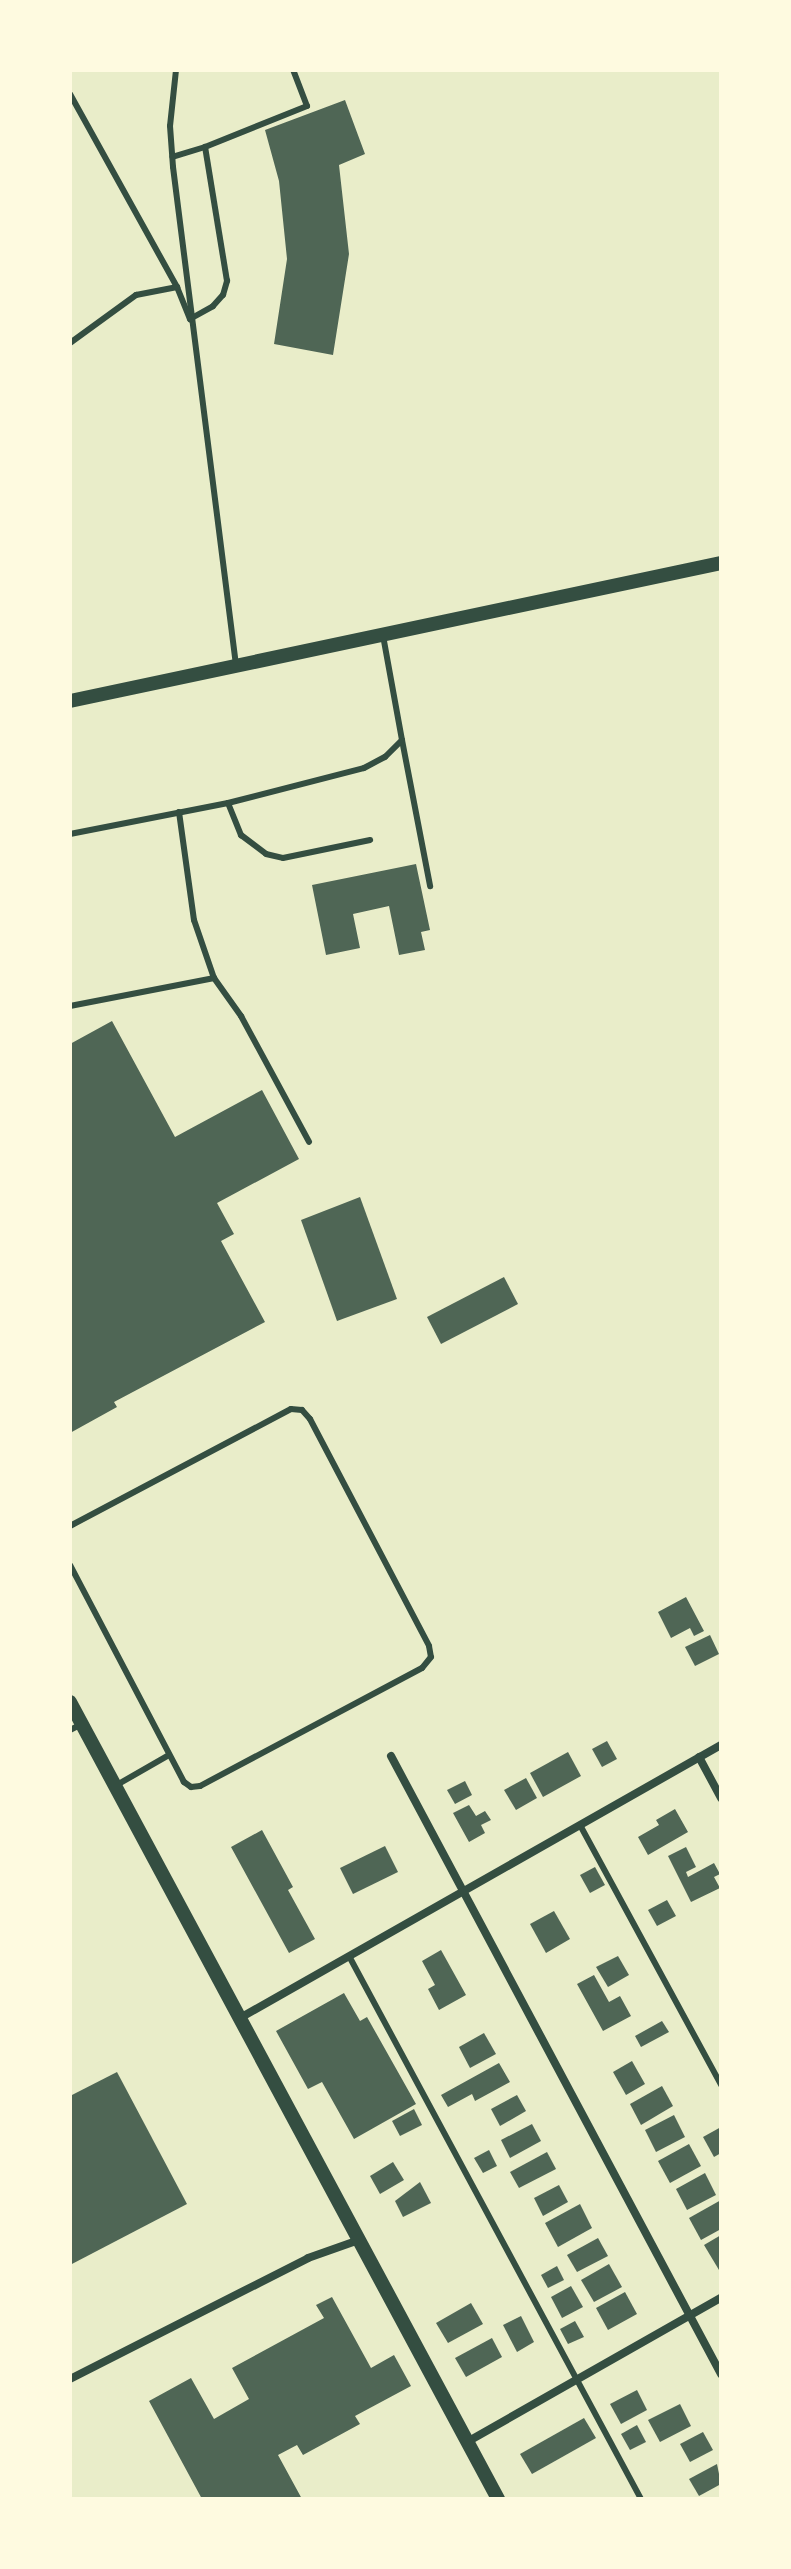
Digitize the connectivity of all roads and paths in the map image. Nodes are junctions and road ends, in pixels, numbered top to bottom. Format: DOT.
graph roads {
  1 [pos="176,70"];
  2 [pos="293,70"];
  3 [pos="70,94"];
  4 [pos="205,147"];
  5 [pos="172,157"];
  6 [pos="177,287"];
  7 [pos="190,319"];
  8 [pos="70,343"];
  9 [pos="721,563"];
  10 [pos="383,634"];
  11 [pos="236,665"];
  12 [pos="70,701"];
  13 [pos="402,740"];
  14 [pos="228,803"];
  15 [pos="179,812"];
  16 [pos="70,834"];
  17 [pos="370,840"];
  18 [pos="430,886"];
  19 [pos="214,978"];
  20 [pos="70,1006"];
  21 [pos="309,1142"];
  22 [pos="70,1526"];
  23 [pos="70,1565"];
  24 [pos="70,1702"];
  25 [pos="76,1727"];
  26 [pos="721,1745"];
  27 [pos="169,1755"];
  28 [pos="391,1756"];
  29 [pos="699,1757"];
  30 [pos="115,1786"];
  31 [pos="721,1798"];
  32 [pos="580,1825"];
  33 [pos="463,1892"];
  34 [pos="349,1956"];
  35 [pos="240,2018"];
  36 [pos="721,2085"];
  37 [pos="359,2240"];
  38 [pos="721,2298"];
  39 [pos="690,2315"];
  40 [pos="721,2374"];
  41 [pos="70,2379"];
  42 [pos="577,2379"];
  43 [pos="467,2442"];
  44 [pos="498,2499"];
  45 [pos="641,2499"];
  1 -- 5 [label="lane"];
  2 -- 4 [label="lane"];
  3 -- 6 [label="lane"];
  4 -- 5 [label="lane"];
  4 -- 7 [label="lane"];
  5 -- 7 [label="lane"];
  6 -- 7 [label="lane"];
  6 -- 8 [label="lane"];
  7 -- 11 [label="lane"];
  9 -- 10 [label="street"];
  10 -- 11 [label="street"];
  10 -- 13 [label="lane"];
  11 -- 12 [label="street"];
  13 -- 14 [label="lane"];
  13 -- 18 [label="lane"];
  14 -- 15 [label="lane"];
  14 -- 17 [label="lane"];
  15 -- 16 [label="lane"];
  15 -- 19 [label="lane"];
  19 -- 20 [label="lane"];
  19 -- 21 [label="lane"];
  22 -- 27 [label="lane"];
  23 -- 27 [label="lane"];
  24 -- 25 [label="street"];
  25 -- 30 [label="street"];
  26 -- 29 [label="street"];
  27 -- 30 [label="lane"];
  28 -- 33 [label="street"];
  29 -- 31 [label="street"];
  29 -- 32 [label="street"];
  30 -- 35 [label="street"];
  32 -- 33 [label="street"];
  32 -- 36 [label="lane"];
  33 -- 34 [label="street"];
  33 -- 39 [label="street"];
  34 -- 35 [label="street"];
  34 -- 42 [label="lane"];
  35 -- 37 [label="street"];
  37 -- 41 [label="street"];
  37 -- 43 [label="street"];
  38 -- 39 [label="street"];
  39 -- 40 [label="street"];
  39 -- 42 [label="street"];
  42 -- 43 [label="street"];
  42 -- 45 [label="lane"];
  43 -- 44 [label="street"];
}
